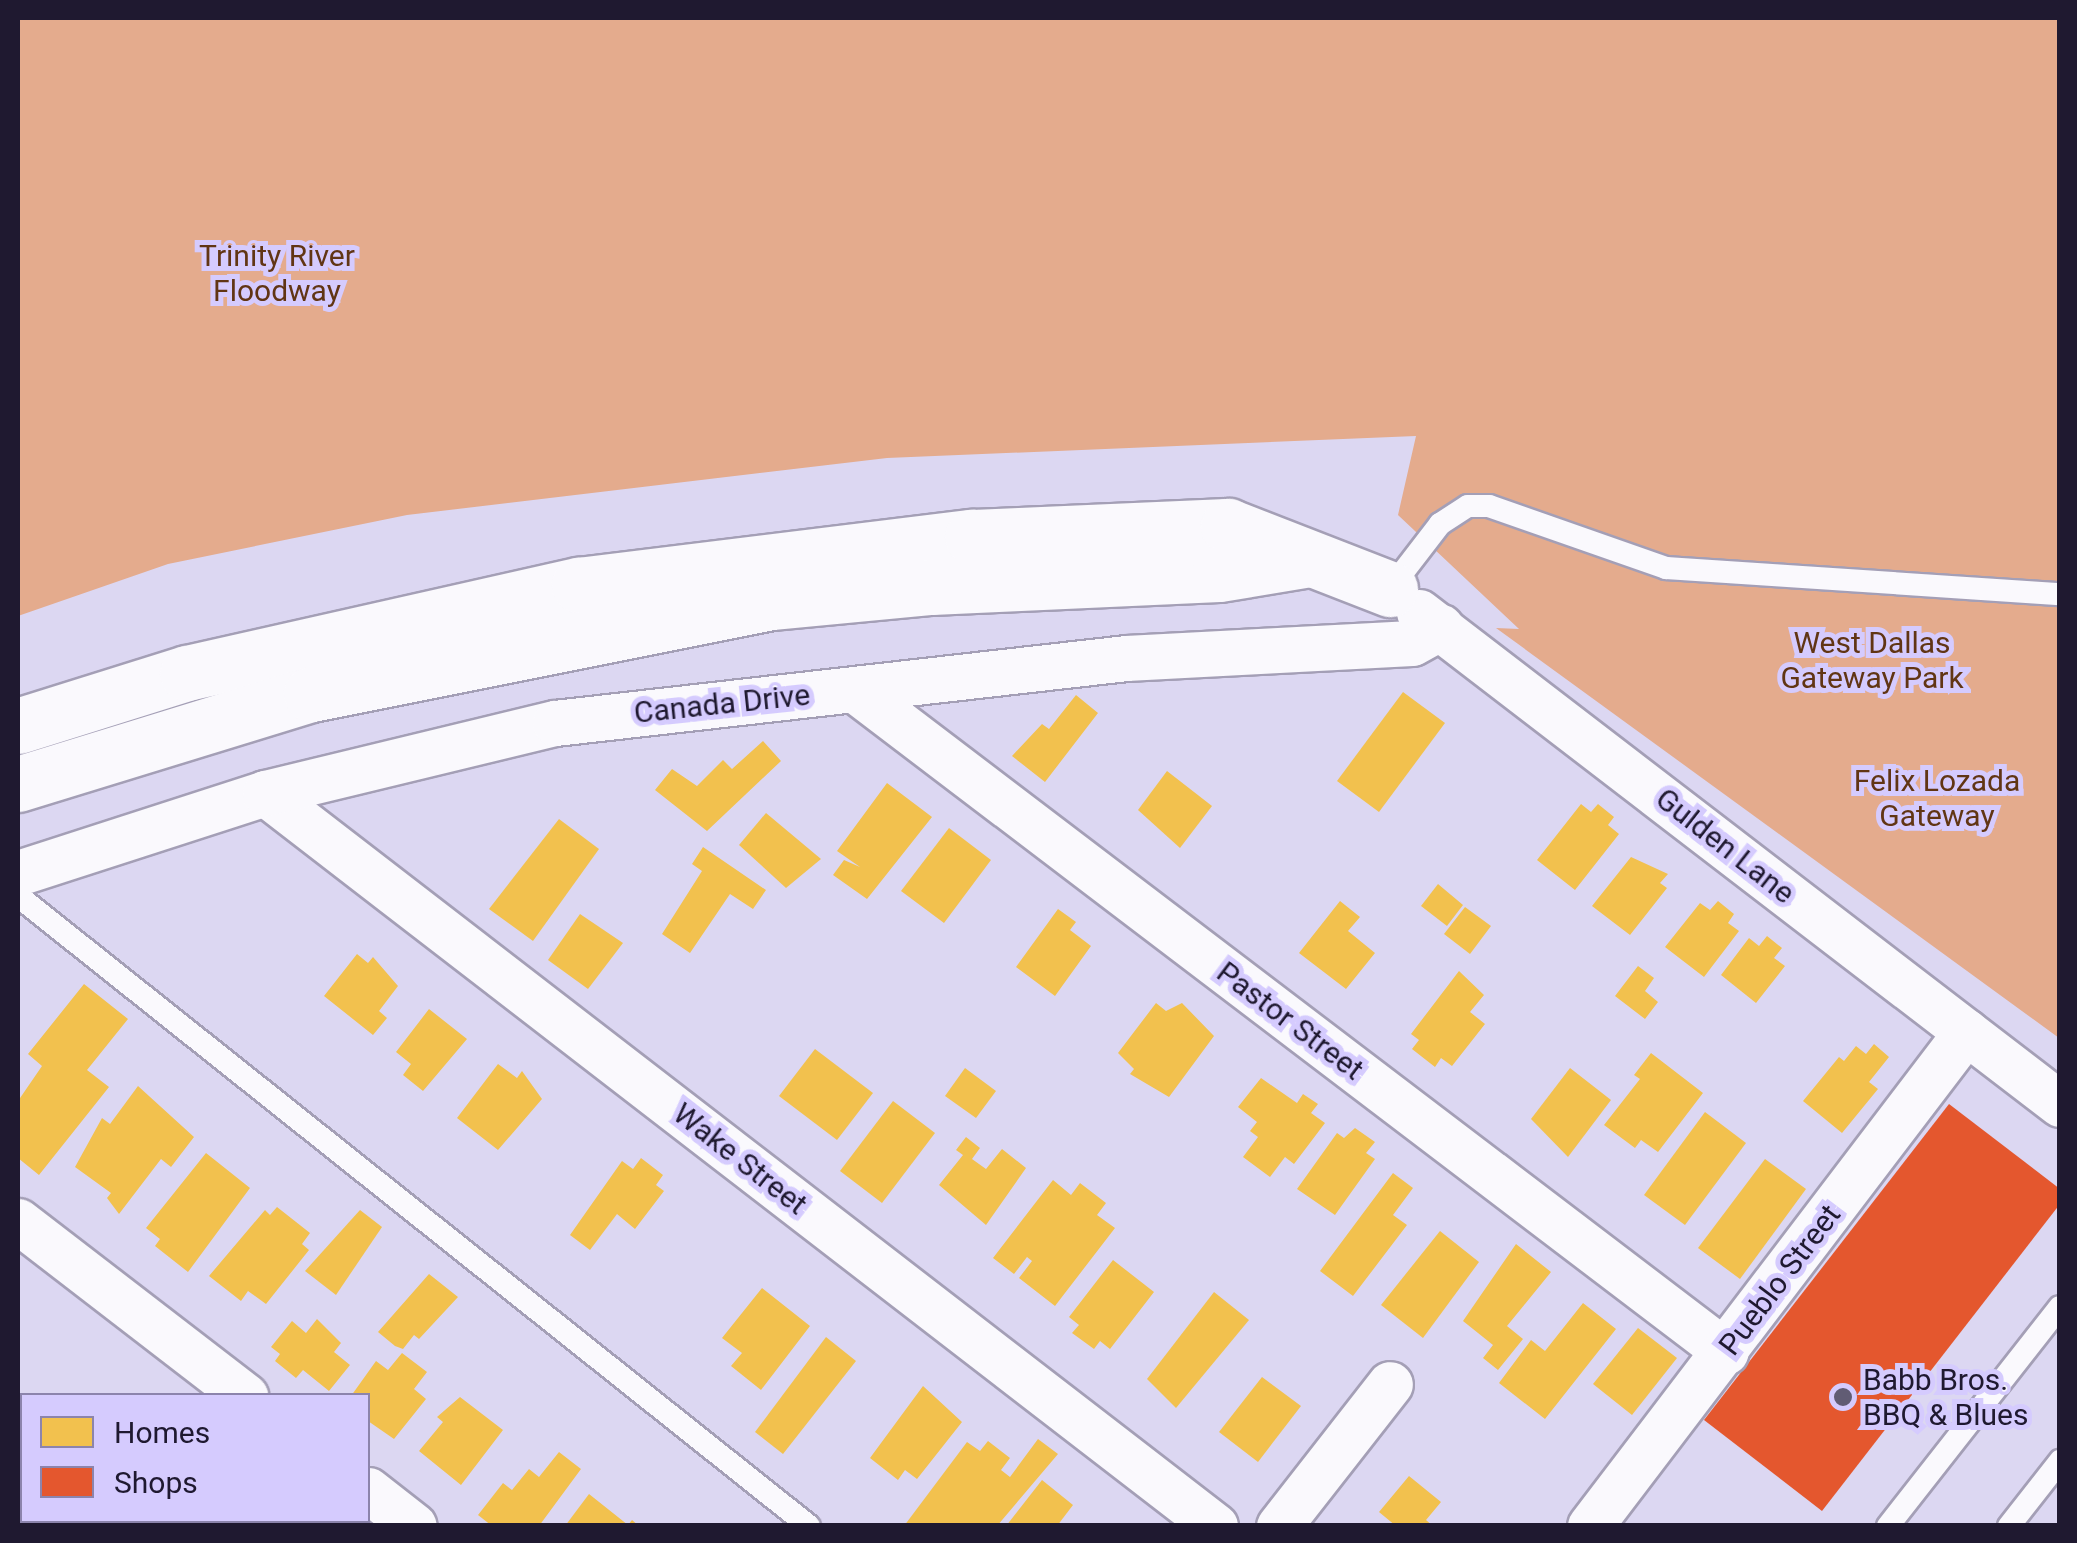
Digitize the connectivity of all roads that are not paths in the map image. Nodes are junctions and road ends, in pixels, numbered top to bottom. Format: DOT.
graph roads {
  1 [pos="1311,559"];
  2 [pos="1390,590"];
  3 [pos="2060,594"];
  4 [pos="1441,627"];
  5 [pos="854,689"];
  6 [pos="20,726"];
  7 [pos="28,780"];
  8 [pos="265,793"];
  9 [pos="18,873"];
  10 [pos="18,896"];
  11 [pos="1966,1032"];
  12 [pos="2060,1104"];
  13 [pos="18,1220"];
  14 [pos="2060,1308"];
  15 [pos="1726,1352"];
  16 [pos="1390,1384"];
  17 [pos="241,1393"];
  18 [pos="2060,1461"];
  19 [pos="370,1492"];
  20 [pos="414,1526"];
  21 [pos="809,1526"];
  22 [pos="1216,1526"];
  23 [pos="1279,1526"];
  24 [pos="1590,1526"];
  25 [pos="1888,1526"];
  26 [pos="2009,1526"];
  1 -- 2 [label="street"];
  1 -- 6 [label="street"];
  1 -- 7 [label="street"];
  2 -- 3 [label="lane"];
  2 -- 4 [label="street, Gulden Lane"];
  4 -- 5 [label="street, Canada Drive"];
  4 -- 11 [label="street, Gulden Lane"];
  5 -- 8 [label="street, Canada Drive"];
  5 -- 15 [label="street, Pastor Street"];
  6 -- 7 [label="street"];
  8 -- 9 [label="street, Canada Drive"];
  8 -- 22 [label="street, Wake Street"];
  10 -- 21 [label="lane"];
  11 -- 12 [label="street, Gulden Lane"];
  11 -- 15 [label="street, Pueblo Street"];
  13 -- 17 [label="street"];
  14 -- 25 [label="lane"];
  15 -- 24 [label="street, Pueblo Street"];
  16 -- 23 [label="street"];
  18 -- 26 [label="lane"];
  19 -- 20 [label="street"];
}
